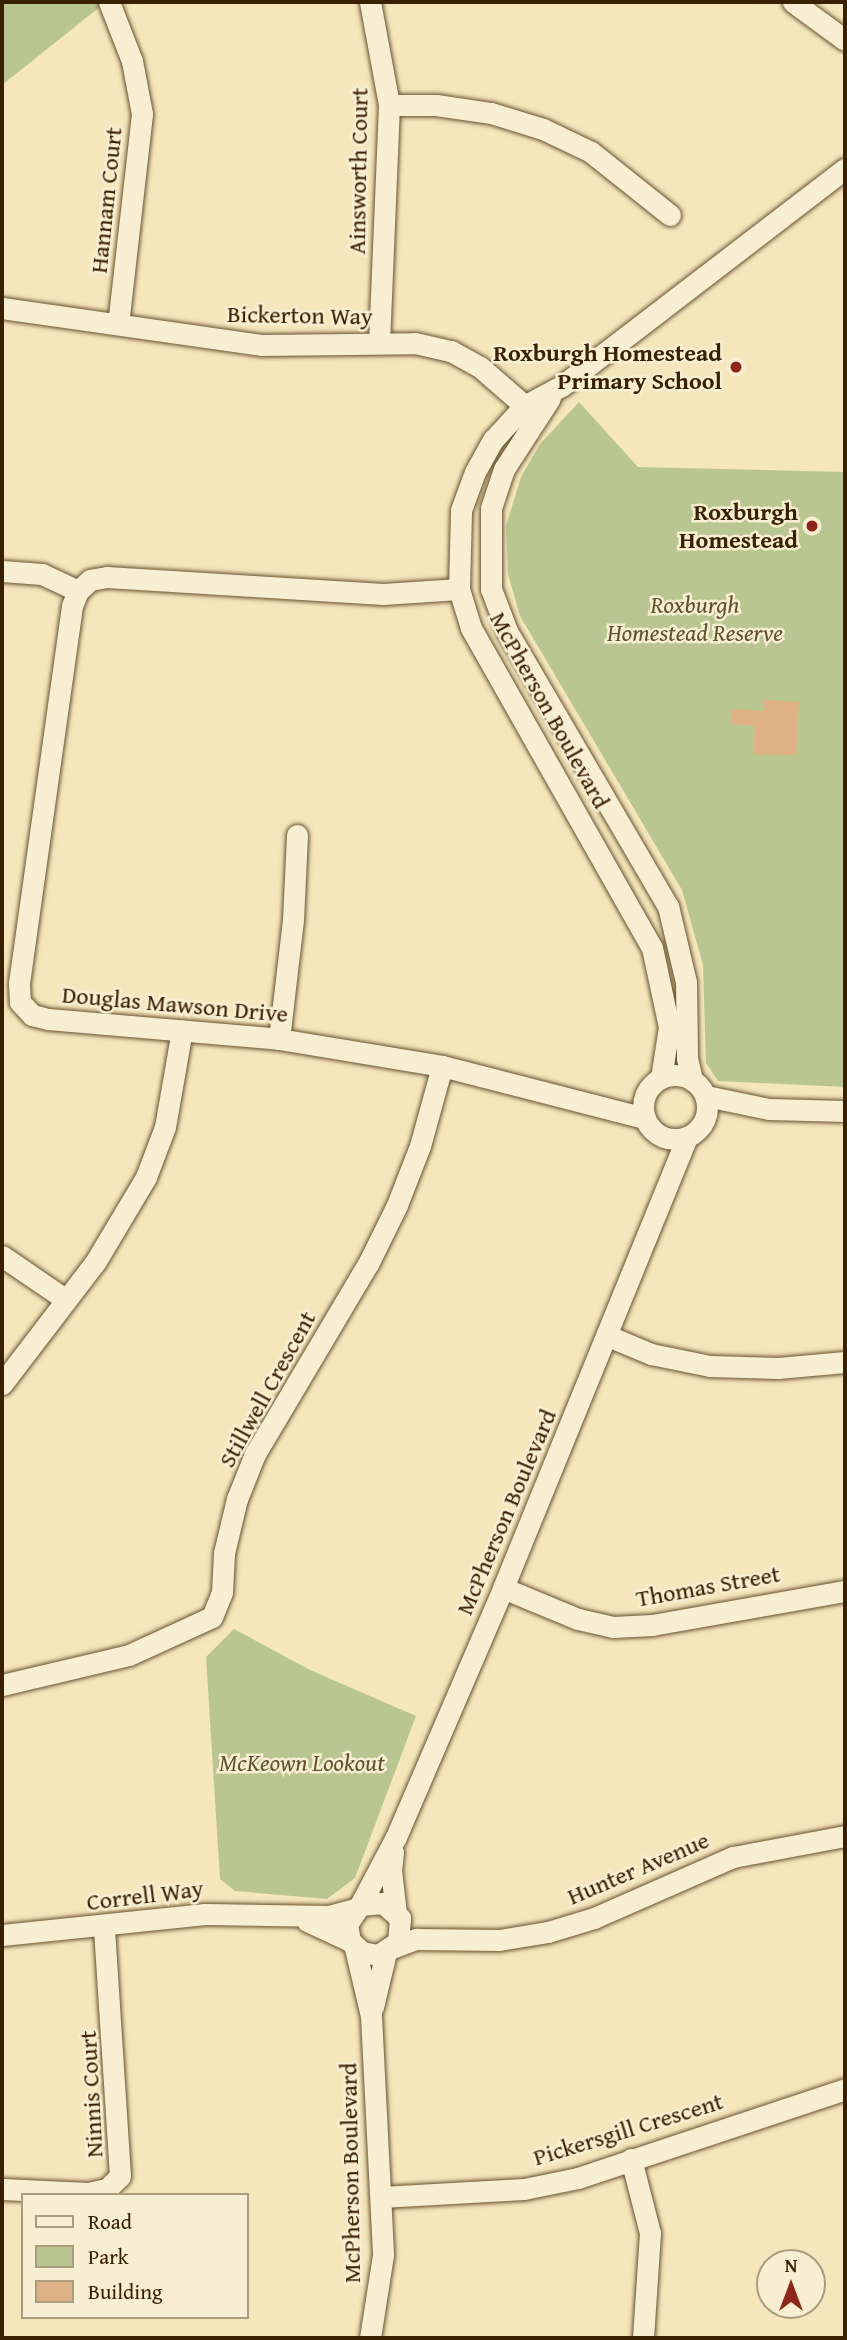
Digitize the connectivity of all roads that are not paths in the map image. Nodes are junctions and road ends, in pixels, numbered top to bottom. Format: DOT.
graph roads {
  1 [pos="109,2"];
  2 [pos="370,2"];
  3 [pos="793,2"];
  4 [pos="845,40"];
  5 [pos="389,106"];
  6 [pos="845,169"];
  7 [pos="670,215"];
  8 [pos="2,308"];
  9 [pos="118,324"];
  10 [pos="379,343"];
  11 [pos="530,411"];
  12 [pos="2,571"];
  13 [pos="459,589"];
  14 [pos="78,591"];
  15 [pos="297,835"];
  16 [pos="11,1005"];
  17 [pos="182,1030"];
  18 [pos="279,1039"];
  19 [pos="442,1066"];
  20 [pos="661,1078"];
  21 [pos="699,1088"];
  22 [pos="646,1094"];
  23 [pos="581,1100"];
  24 [pos="769,1109"];
  25 [pos="845,1111"];
  26 [pos="705,1119"];
  27 [pos="651,1126"];
  28 [pos="687,1137"];
  29 [pos="658,1206"];
  30 [pos="2,1256"];
  31 [pos="65,1299"];
  32 [pos="608,1336"];
  33 [pos="845,1363"];
  34 [pos="2,1384"];
  35 [pos="503,1588"];
  36 [pos="845,1591"];
  37 [pos="2,1685"];
  38 [pos="845,1836"];
  39 [pos="396,1837"];
  40 [pos="357,1907"];
  41 [pos="398,1915"];
  42 [pos="294,1916"];
  43 [pos="104,1927"];
  44 [pos="2,1935"];
  45 [pos="449,1939"];
  46 [pos="353,1944"];
  47 [pos="389,1950"];
  48 [pos="371,2015"];
  49 [pos="845,2089"];
  50 [pos="631,2159"];
  51 [pos="2,2189"];
  52 [pos="381,2197"];
  53 [pos="372,2335"];
  54 [pos="643,2338"];
  1 -- 9 [label="street, Hannam Court"];
  2 -- 5 [label="street, Ainsworth Court"];
  3 -- 4 [label="street"];
  5 -- 7 [label="street"];
  5 -- 10 [label="street, Ainsworth Court"];
  6 -- 11 [label="street, McPherson Boulevard"];
  8 -- 9 [label="street, Bickerton Way"];
  9 -- 10 [label="street, Bickerton Way"];
  10 -- 11 [label="street, Bickerton Way"];
  11 -- 13 [label="street, McPherson Boulevard"];
  11 -- 21 [label="street, McPherson Boulevard"];
  12 -- 14 [label="street"];
  13 -- 14 [label="street"];
  13 -- 20 [label="street, McPherson Boulevard"];
  14 -- 16 [label="street, Douglas Mawson Drive"];
  15 -- 18 [label="street"];
  16 -- 17 [label="street, Douglas Mawson Drive"];
  17 -- 18 [label="street, Douglas Mawson Drive"];
  17 -- 31 [label="street"];
  18 -- 19 [label="street, Douglas Mawson Drive"];
  19 -- 23 [label="street, Douglas Mawson Drive"];
  19 -- 37 [label="street, Stillwell Crescent"];
  20 -- 21 [label="street"];
  20 -- 22 [label="street"];
  21 -- 24 [label="street"];
  21 -- 26 [label="street"];
  22 -- 23 [label="street, Douglas Mawson Drive"];
  22 -- 27 [label="street"];
  23 -- 27 [label="street, Douglas Mawson Drive"];
  24 -- 25 [label="street"];
  24 -- 26 [label="street"];
  26 -- 28 [label="street"];
  27 -- 28 [label="street"];
  27 -- 29 [label="street, McPherson Boulevard"];
  28 -- 29 [label="street, McPherson Boulevard"];
  29 -- 32 [label="street, McPherson Boulevard"];
  30 -- 31 [label="street"];
  31 -- 34 [label="street"];
  32 -- 33 [label="street"];
  32 -- 35 [label="street, McPherson Boulevard"];
  35 -- 36 [label="street, Thomas Street"];
  35 -- 39 [label="street, McPherson Boulevard"];
  38 -- 45 [label="street, Hunter Avenue"];
  39 -- 40 [label="street, McPherson Boulevard"];
  39 -- 41 [label="street, McPherson Boulevard"];
  40 -- 41 [label="street"];
  40 -- 42 [label="street, Correll Way"];
  40 -- 46 [label="street"];
  41 -- 45 [label="street, Hunter Avenue"];
  41 -- 47 [label="street"];
  42 -- 43 [label="street, Correll Way"];
  42 -- 46 [label="street, Correll Way"];
  43 -- 44 [label="street, Correll Way"];
  43 -- 51 [label="street, Ninnis Court"];
  45 -- 47 [label="street, Hunter Avenue"];
  46 -- 47 [label="street"];
  46 -- 48 [label="street, McPherson Boulevard"];
  47 -- 48 [label="street, McPherson Boulevard"];
  48 -- 52 [label="street, McPherson Boulevard"];
  49 -- 50 [label="street, Pickersgill Crescent"];
  50 -- 52 [label="street, Pickersgill Crescent"];
  50 -- 54 [label="street"];
  52 -- 53 [label="street, McPherson Boulevard"];
}
